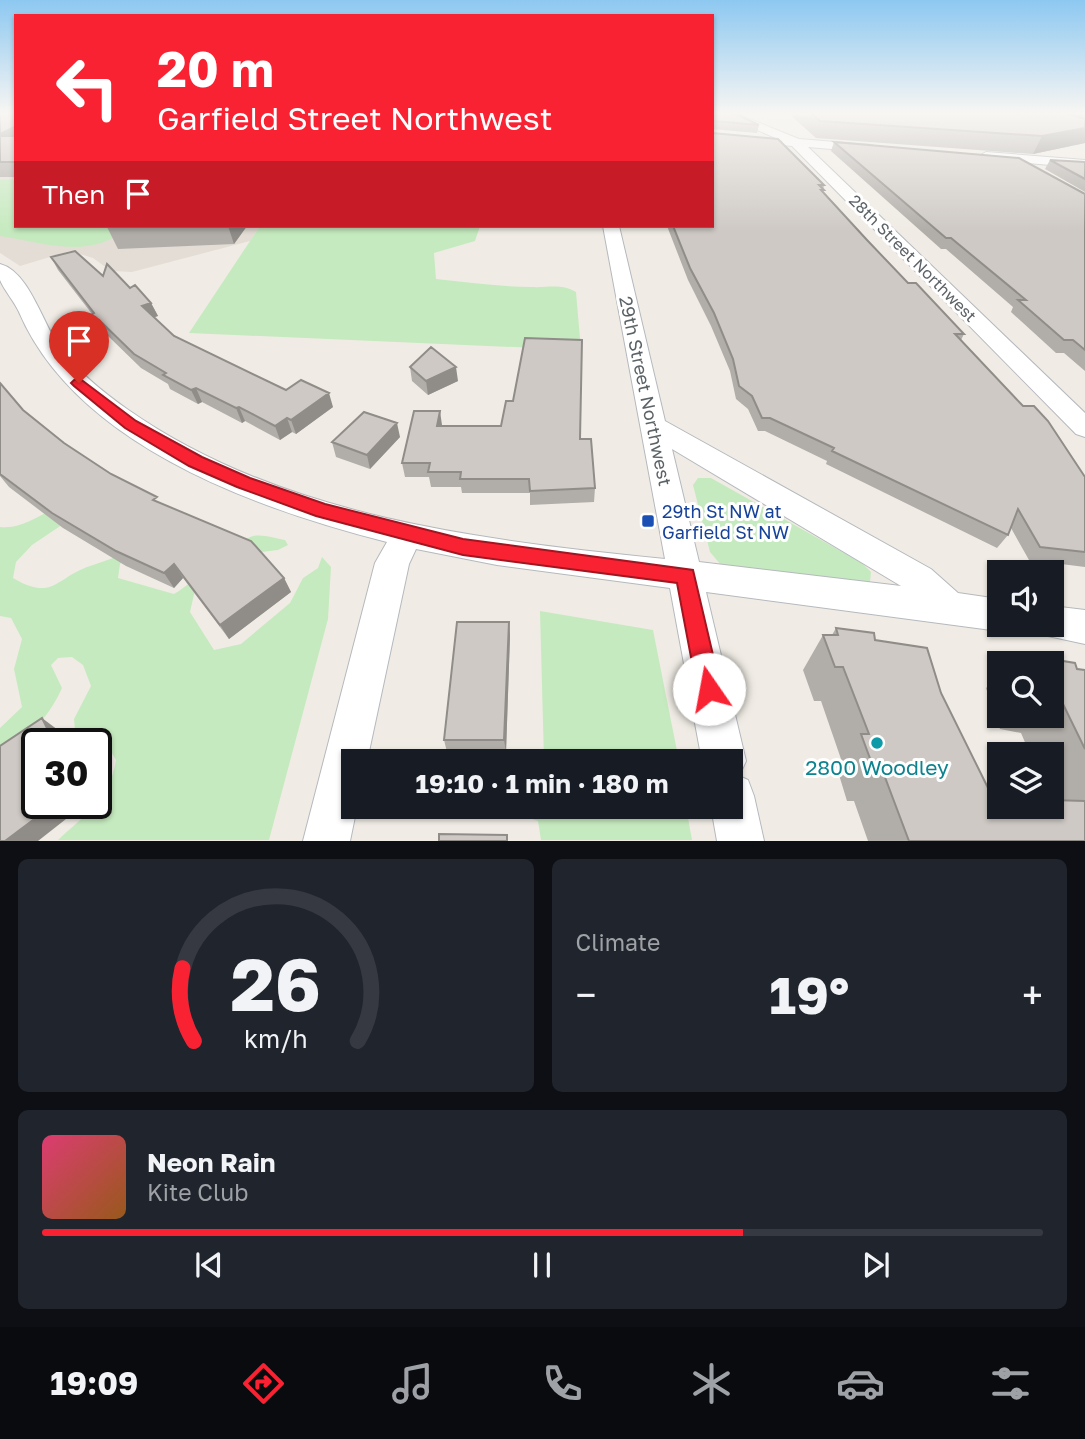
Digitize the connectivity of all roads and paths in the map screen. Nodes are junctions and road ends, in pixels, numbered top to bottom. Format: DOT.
graph roads {
  1 [pos="805,152"];
  2 [pos="966,155"];
  3 [pos="1010,158"];
  4 [pos="1085,164"];
  5 [pos="1036,173"];
  6 [pos="611,228"];
  7 [pos="4,279"];
  8 [pos="654,426"];
  9 [pos="1085,428"];
  10 [pos="408,534"];
  11 [pos="686,576"];
  12 [pos="949,608"];
  13 [pos="987,613"];
  14 [pos="1064,623"];
  15 [pos="1085,626"];
  16 [pos="722,749"];
  17 [pos="737,819"];
  18 [pos="326,841"];
  19 [pos="741,841"];
  1 -- 9 [label="street, 28th Street Northwest"];
  2 -- 3 [label="street"];
  3 -- 4 [label="street"];
  3 -- 5 [label="street"];
  6 -- 8 [label="street, 29th Street Northwest"];
  7 -- 10 [label="street"];
  8 -- 11 [label="street, 29th Street Northwest"];
  8 -- 12 [label="street"];
  10 -- 11 [label="street"];
  10 -- 18 [label="street"];
  11 -- 12 [label="street"];
  11 -- 16 [label="street, 29th Street Northwest"];
  12 -- 13 [label="street"];
  14 -- 15 [label="street"];
  17 -- 19 [label="street"];
}
